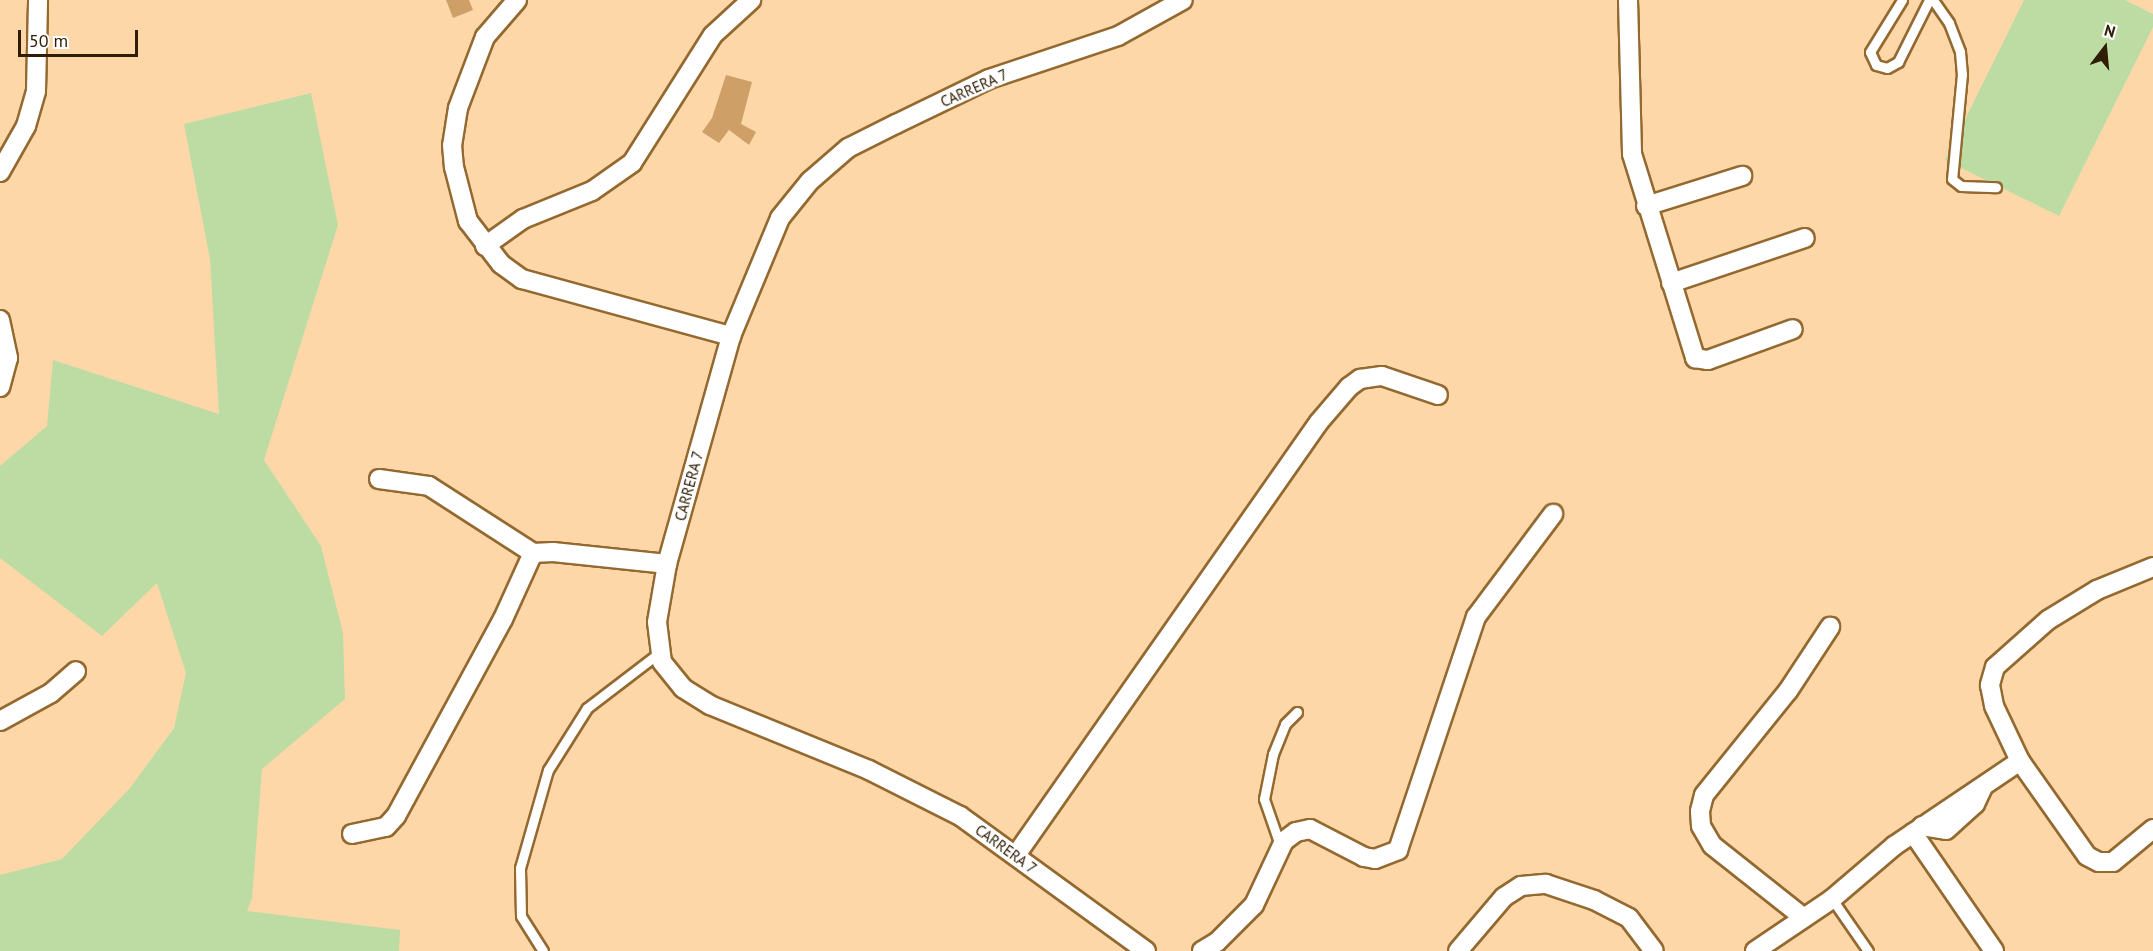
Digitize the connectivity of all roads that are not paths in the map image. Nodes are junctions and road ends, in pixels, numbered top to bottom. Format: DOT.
graph roads {
  1 [pos="38,0"];
  2 [pos="517,0"];
  3 [pos="751,0"];
  4 [pos="1183,0"];
  5 [pos="1628,0"];
  6 [pos="1902,0"];
  7 [pos="1931,0"];
  8 [pos="737,7"];
  9 [pos="0,172"];
  10 [pos="1742,176"];
  11 [pos="1996,187"];
  12 [pos="1646,206"];
  13 [pos="1805,238"];
  14 [pos="485,246"];
  15 [pos="1671,283"];
  16 [pos="0,320"];
  17 [pos="1793,329"];
  18 [pos="731,336"];
  19 [pos="0,387"];
  20 [pos="1438,394"];
  21 [pos="379,479"];
  22 [pos="1553,514"];
  23 [pos="533,553"];
  24 [pos="667,564"];
  25 [pos="2153,567"];
  26 [pos="1830,627"];
  27 [pos="659,652"];
  28 [pos="76,671"];
  29 [pos="1297,712"];
  30 [pos="0,721"];
  31 [pos="2020,761"];
  32 [pos="2153,829"];
  33 [pos="1917,830"];
  34 [pos="352,834"];
  35 [pos="1281,848"];
  36 [pos="1016,855"];
  37 [pos="1832,899"];
  38 [pos="1804,918"];
  39 [pos="543,951"];
  40 [pos="1146,951"];
  41 [pos="1202,951"];
  42 [pos="1458,951"];
  43 [pos="1654,951"];
  44 [pos="1755,951"];
  45 [pos="1868,951"];
  46 [pos="1994,951"];
  1 -- 9 [label="street"];
  2 -- 14 [label="street"];
  3 -- 8 [label="street"];
  4 -- 18 [label="street, CARRERA 7"];
  5 -- 12 [label="street"];
  6 -- 7 [label="lane"];
  7 -- 11 [label="lane"];
  8 -- 14 [label="street"];
  10 -- 12 [label="street"];
  12 -- 15 [label="street"];
  13 -- 15 [label="street"];
  14 -- 18 [label="street"];
  15 -- 17 [label="street"];
  16 -- 19 [label="street"];
  18 -- 24 [label="street, CARRERA 7"];
  20 -- 36 [label="street"];
  21 -- 23 [label="street"];
  22 -- 35 [label="street"];
  23 -- 24 [label="street"];
  23 -- 34 [label="street"];
  24 -- 27 [label="street, CARRERA 7"];
  25 -- 31 [label="street"];
  26 -- 38 [label="street"];
  27 -- 36 [label="street, CARRERA 7"];
  27 -- 39 [label="lane"];
  28 -- 30 [label="street"];
  29 -- 35 [label="lane"];
  31 -- 32 [label="street"];
  31 -- 33 [label="street"];
  33 -- 37 [label="street"];
  33 -- 46 [label="street"];
  35 -- 41 [label="street"];
  36 -- 40 [label="street, CARRERA 7"];
  37 -- 38 [label="street"];
  37 -- 45 [label="lane"];
  38 -- 44 [label="street"];
  42 -- 43 [label="street"];
}
